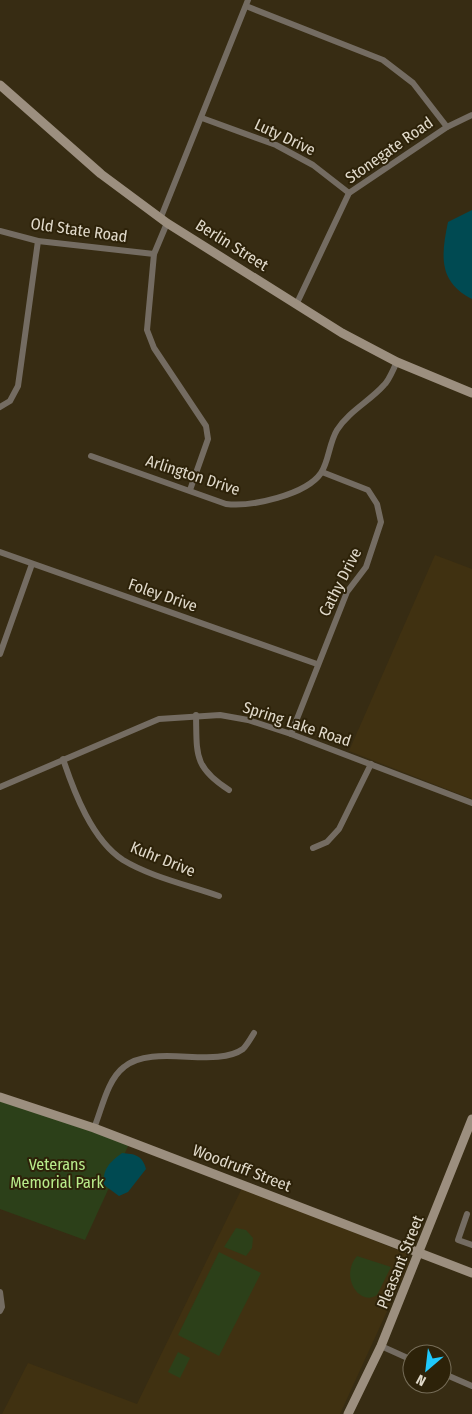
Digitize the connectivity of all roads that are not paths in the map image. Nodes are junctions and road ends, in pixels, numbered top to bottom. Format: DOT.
graph roads {
  1 [pos="247,3"];
  2 [pos="0,84"];
  3 [pos="472,115"];
  4 [pos="202,118"];
  5 [pos="447,126"];
  6 [pos="350,193"];
  7 [pos="164,220"];
  8 [pos="0,231"];
  9 [pos="38,240"];
  10 [pos="154,254"];
  11 [pos="297,303"];
  12 [pos="397,362"];
  13 [pos="472,393"];
  14 [pos="0,407"];
  15 [pos="91,456"];
  16 [pos="322,472"];
  17 [pos="190,490"];
  18 [pos="0,552"];
  19 [pos="32,564"];
  20 [pos="0,654"];
  21 [pos="317,664"];
  22 [pos="196,715"];
  23 [pos="291,734"];
  24 [pos="63,759"];
  25 [pos="371,764"];
  26 [pos="0,787"];
  27 [pos="229,790"];
  28 [pos="472,803"];
  29 [pos="313,848"];
  30 [pos="219,896"];
  31 [pos="254,1033"];
  32 [pos="0,1096"];
  33 [pos="472,1119"];
  34 [pos="94,1128"];
  35 [pos="467,1214"];
  36 [pos="472,1245"];
  37 [pos="419,1254"];
  38 [pos="472,1273"];
  39 [pos="0,1292"];
  40 [pos="0,1311"];
  41 [pos="381,1346"];
  42 [pos="402,1355"];
  43 [pos="452,1377"];
  44 [pos="472,1386"];
  45 [pos="348,1414"];
  1 -- 4 [label="street"];
  1 -- 5 [label="street"];
  2 -- 7 [label="street, Berlin Street"];
  3 -- 5 [label="street, Stonegate Road"];
  4 -- 6 [label="street, Luty Drive"];
  4 -- 7 [label="street"];
  5 -- 6 [label="street, Stonegate Road"];
  6 -- 11 [label="street, Stonegate Road"];
  7 -- 10 [label="street"];
  7 -- 11 [label="street, Berlin Street"];
  8 -- 9 [label="street, Old State Road"];
  9 -- 10 [label="street, Old State Road"];
  9 -- 14 [label="street"];
  10 -- 17 [label="street"];
  11 -- 12 [label="street, Berlin Street"];
  12 -- 13 [label="street, Berlin Street"];
  12 -- 16 [label="street, Arlington Drive"];
  15 -- 17 [label="street, Arlington Drive"];
  16 -- 17 [label="street, Arlington Drive"];
  16 -- 21 [label="street, Cathy Drive"];
  18 -- 19 [label="street, Foley Drive"];
  19 -- 20 [label="street"];
  19 -- 21 [label="street, Foley Drive"];
  21 -- 23 [label="street, Cathy Drive"];
  22 -- 23 [label="street, Spring Lake Road"];
  22 -- 24 [label="street, Spring Lake Road"];
  22 -- 27 [label="street"];
  23 -- 25 [label="street, Spring Lake Road"];
  24 -- 26 [label="street, Spring Lake Road"];
  24 -- 30 [label="street, Kuhr Drive"];
  25 -- 28 [label="street, Spring Lake Road"];
  25 -- 29 [label="street"];
  31 -- 34 [label="street"];
  32 -- 34 [label="street, Woodruff Street"];
  33 -- 37 [label="street, Pleasant Street"];
  34 -- 37 [label="street, Woodruff Street"];
  35 -- 36 [label="street"];
  37 -- 38 [label="street, Woodruff Street"];
  37 -- 41 [label="street, Pleasant Street"];
  39 -- 40 [label="street"];
  41 -- 42 [label="street"];
  41 -- 45 [label="street, Pleasant Street"];
  43 -- 44 [label="street"];
}
